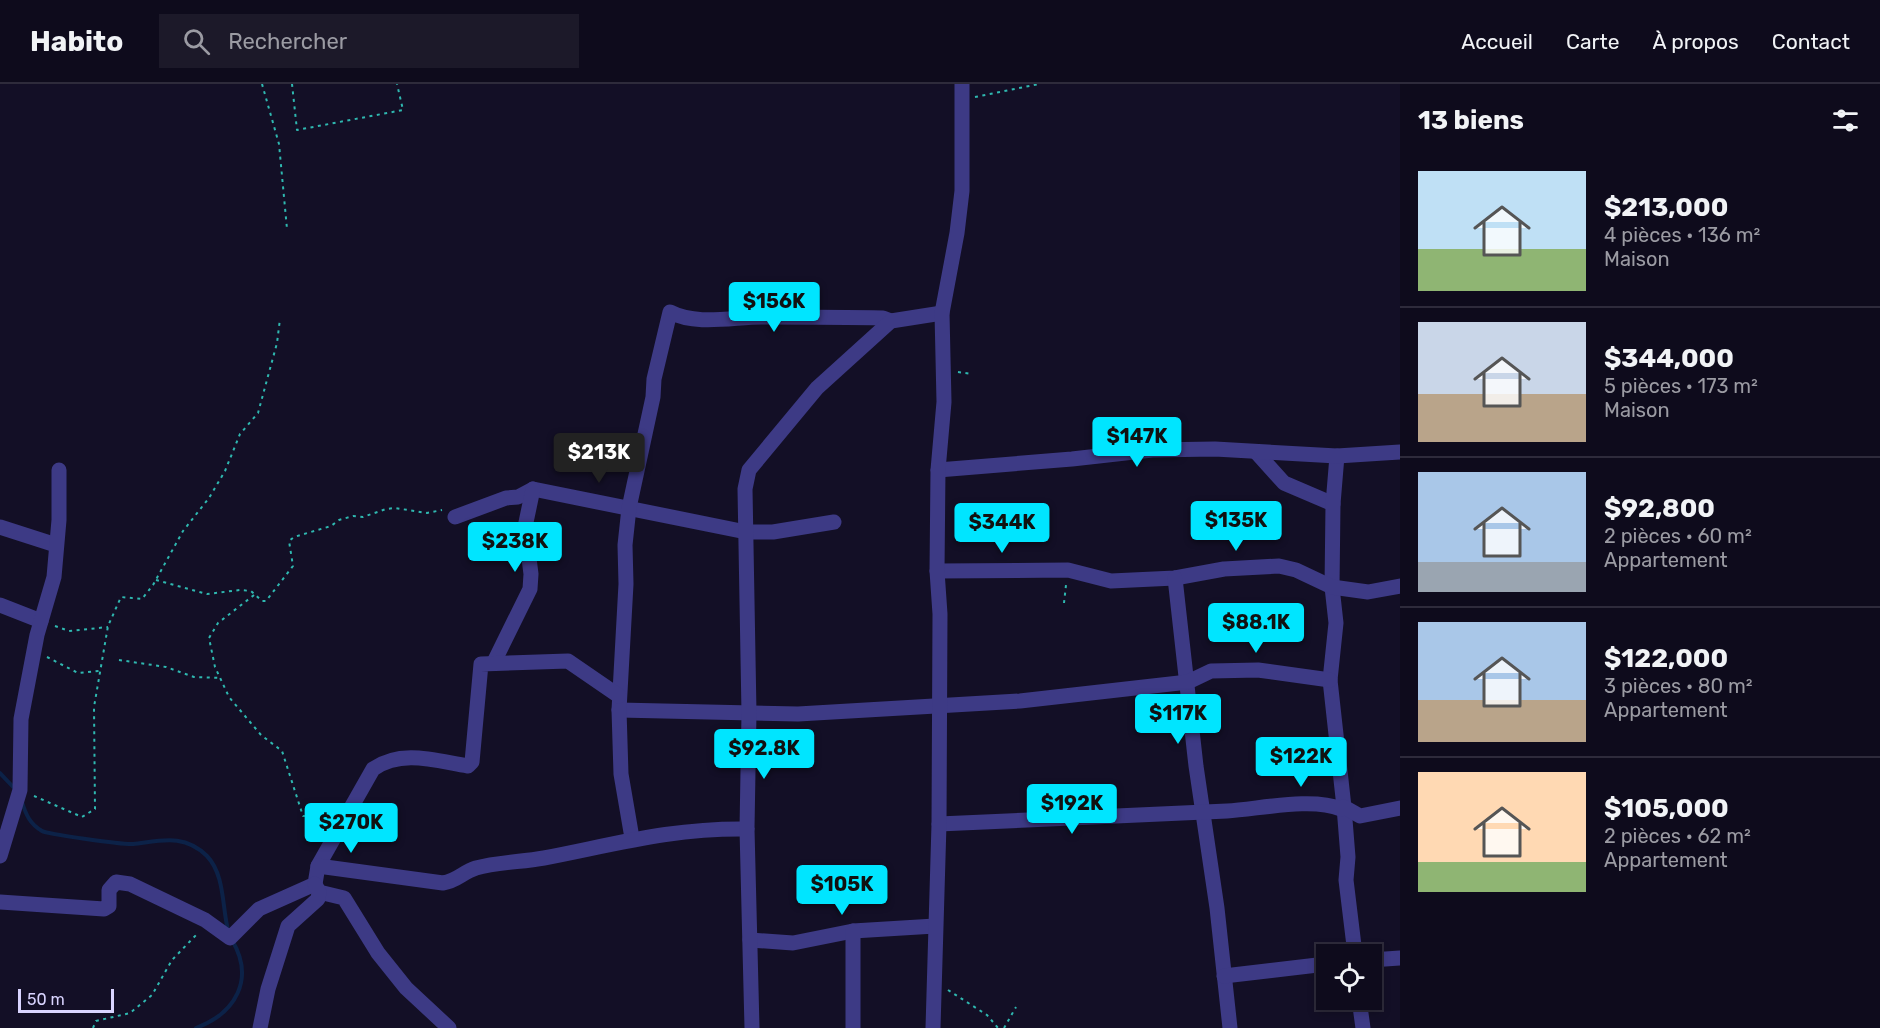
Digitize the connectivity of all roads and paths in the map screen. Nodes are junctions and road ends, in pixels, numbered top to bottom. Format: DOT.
graph roads {
  1 [pos="262,84"];
  2 [pos="292,84"];
  3 [pos="397,84"];
  4 [pos="962,84"];
  5 [pos="1039,84"];
  6 [pos="961,101"];
  7 [pos="287,229"];
  8 [pos="942,313"];
  9 [pos="280,319"];
  10 [pos="891,321"];
  11 [pos="1256,452"];
  12 [pos="1400,452"];
  13 [pos="1337,456"];
  14 [pos="59,470"];
  15 [pos="938,470"];
  16 [pos="533,489"];
  17 [pos="1333,504"];
  18 [pos="629,508"];
  19 [pos="455,517"];
  20 [pos="834,522"];
  21 [pos="0,527"];
  22 [pos="746,532"];
  23 [pos="56,545"];
  24 [pos="1068,570"];
  25 [pos="937,571"];
  26 [pos="1175,578"];
  27 [pos="156,580"];
  28 [pos="1400,586"];
  29 [pos="1332,587"];
  30 [pos="254,596"];
  31 [pos="1064,603"];
  32 [pos="0,605"];
  33 [pos="41,621"];
  34 [pos="108,626"];
  35 [pos="35,655"];
  36 [pos="119,660"];
  37 [pos="494,662"];
  38 [pos="100,670"];
  39 [pos="221,678"];
  40 [pos="1330,680"];
  41 [pos="1188,682"];
  42 [pos="619,703"];
  43 [pos="939,704"];
  44 [pos="749,713"];
  45 [pos="20,790"];
  46 [pos="1344,807"];
  47 [pos="1400,808"];
  48 [pos="1202,812"];
  49 [pos="342,821"];
  50 [pos="939,824"];
  51 [pos="747,829"];
  52 [pos="632,838"];
  53 [pos="0,856"];
  54 [pos="318,866"];
  55 [pos="317,888"];
  56 [pos="0,902"];
  57 [pos="205,920"];
  58 [pos="935,926"];
  59 [pos="853,931"];
  60 [pos="750,940"];
  61 [pos="1355,944"];
  62 [pos="1400,958"];
  63 [pos="1382,959"];
  64 [pos="1316,965"];
  65 [pos="1224,976"];
  66 [pos="935,981"];
  67 [pos="1016,1007"];
  68 [pos="1361,1010"];
  69 [pos="93,1028"];
  70 [pos="260,1028"];
  71 [pos="449,1028"];
  72 [pos="752,1028"];
  73 [pos="853,1028"];
  74 [pos="933,1028"];
  75 [pos="998,1028"];
  76 [pos="1004,1028"];
  77 [pos="1230,1028"];
  78 [pos="1363,1028"];
  1 -- 7 [label="path"];
  2 -- 3 [label="path"];
  4 -- 6 [label="street"];
  5 -- 6 [label="path"];
  6 -- 8 [label="street"];
  8 -- 10 [label="street"];
  8 -- 15 [label="street"];
  9 -- 27 [label="path"];
  10 -- 18 [label="street"];
  10 -- 22 [label="street"];
  11 -- 13 [label="street"];
  11 -- 15 [label="street"];
  11 -- 17 [label="street"];
  12 -- 13 [label="street"];
  13 -- 17 [label="street"];
  14 -- 23 [label="street"];
  15 -- 25 [label="street"];
  16 -- 18 [label="street"];
  16 -- 19 [label="street"];
  16 -- 37 [label="street"];
  17 -- 29 [label="street"];
  18 -- 22 [label="street"];
  18 -- 42 [label="street"];
  19 -- 30 [label="path"];
  20 -- 22 [label="street"];
  21 -- 23 [label="street"];
  22 -- 44 [label="street"];
  23 -- 33 [label="street"];
  24 -- 25 [label="street"];
  24 -- 26 [label="street"];
  24 -- 31 [label="path"];
  25 -- 43 [label="street"];
  26 -- 29 [label="street"];
  26 -- 41 [label="street"];
  27 -- 30 [label="path"];
  27 -- 34 [label="path"];
  28 -- 29 [label="street"];
  29 -- 40 [label="street"];
  30 -- 39 [label="path"];
  32 -- 33 [label="street"];
  33 -- 34 [label="path"];
  33 -- 35 [label="street"];
  34 -- 38 [label="path"];
  35 -- 38 [label="path"];
  35 -- 45 [label="street"];
  36 -- 39 [label="path"];
  37 -- 42 [label="street"];
  37 -- 49 [label="street"];
  38 -- 45 [label="path"];
  39 -- 49 [label="path"];
  40 -- 41 [label="street"];
  40 -- 46 [label="street"];
  41 -- 43 [label="street"];
  41 -- 48 [label="street"];
  42 -- 44 [label="street"];
  42 -- 52 [label="street"];
  43 -- 44 [label="street"];
  43 -- 50 [label="street"];
  44 -- 51 [label="street"];
  45 -- 53 [label="street"];
  46 -- 47 [label="street"];
  46 -- 48 [label="street"];
  46 -- 61 [label="street"];
  48 -- 50 [label="street"];
  48 -- 65 [label="street"];
  49 -- 54 [label="street"];
  50 -- 58 [label="street"];
  51 -- 52 [label="street"];
  51 -- 60 [label="street"];
  52 -- 54 [label="street"];
  54 -- 55 [label="street"];
  55 -- 57 [label="street"];
  55 -- 70 [label="street"];
  55 -- 71 [label="street"];
  56 -- 57 [label="street"];
  57 -- 69 [label="path"];
  58 -- 59 [label="street"];
  58 -- 66 [label="street"];
  59 -- 60 [label="street"];
  59 -- 73 [label="street"];
  60 -- 72 [label="street"];
  62 -- 63 [label="street"];
  64 -- 65 [label="street"];
  65 -- 77 [label="street"];
  66 -- 74 [label="street"];
  66 -- 75 [label="path"];
  67 -- 76 [label="path"];
  68 -- 78 [label="street"];
}
